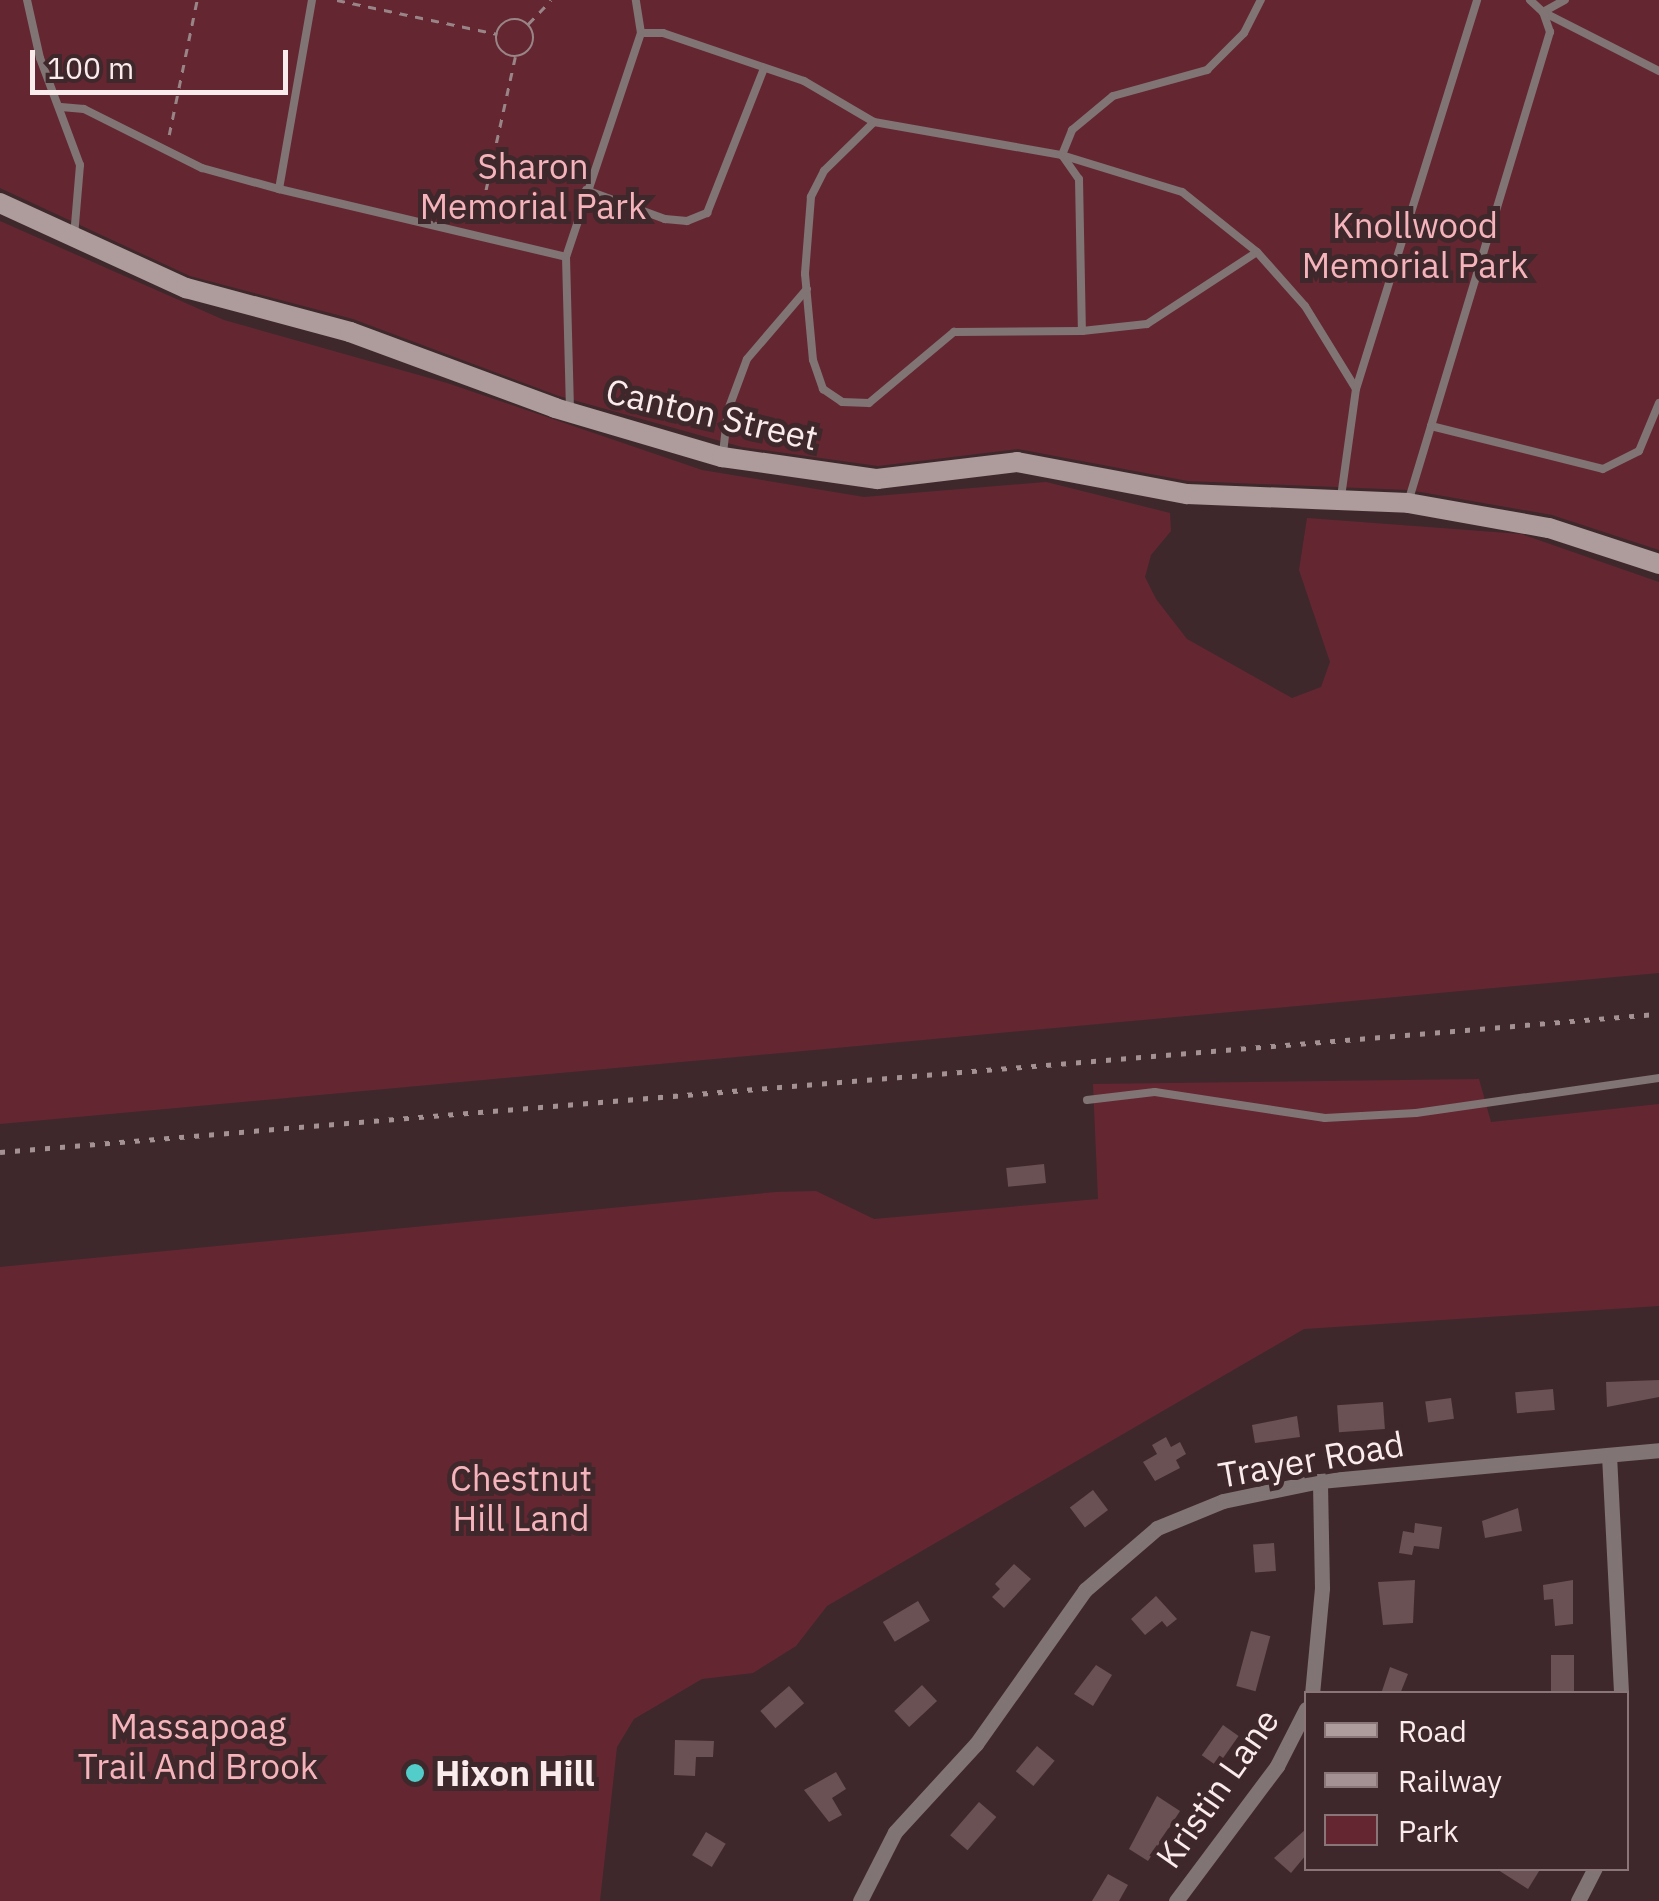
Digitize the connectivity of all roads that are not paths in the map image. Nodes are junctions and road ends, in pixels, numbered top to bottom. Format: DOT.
graph roads {
  1 [pos="26,0"];
  2 [pos="312,0"];
  3 [pos="636,0"];
  4 [pos="1260,0"];
  5 [pos="1478,0"];
  6 [pos="1530,0"];
  7 [pos="1565,0"];
  8 [pos="1543,12"];
  9 [pos="641,33"];
  10 [pos="764,68"];
  11 [pos="1659,71"];
  12 [pos="61,107"];
  13 [pos="874,122"];
  14 [pos="1062,154"];
  15 [pos="279,189"];
  16 [pos="586,190"];
  17 [pos="0,202"];
  18 [pos="74,238"];
  19 [pos="1257,252"];
  20 [pos="566,257"];
  21 [pos="806,289"];
  22 [pos="1082,331"];
  23 [pos="1356,389"];
  24 [pos="1659,402"];
  25 [pos="570,413"];
  26 [pos="1431,426"];
  27 [pos="722,456"];
  28 [pos="1341,497"];
  29 [pos="1408,504"];
  30 [pos="1659,564"];
  31 [pos="1659,1078"];
  32 [pos="1087,1100"];
  33 [pos="1659,1450"];
  34 [pos="1609,1454"];
  35 [pos="1320,1481"];
  36 [pos="1312,1691"];
  37 [pos="1620,1691"];
  38 [pos="1304,1713"];
  39 [pos="1593,1871"];
  40 [pos="860,1901"];
  41 [pos="1176,1901"];
  42 [pos="1578,1901"];
  1 -- 12 [label="lane"];
  2 -- 15 [label="lane"];
  3 -- 9 [label="lane"];
  4 -- 14 [label="lane"];
  5 -- 23 [label="lane"];
  6 -- 8 [label="lane"];
  7 -- 8 [label="lane"];
  8 -- 11 [label="lane"];
  8 -- 26 [label="lane"];
  9 -- 10 [label="lane"];
  9 -- 16 [label="lane"];
  10 -- 13 [label="lane"];
  10 -- 16 [label="lane"];
  12 -- 15 [label="lane"];
  12 -- 18 [label="lane"];
  13 -- 14 [label="lane"];
  13 -- 21 [label="lane"];
  14 -- 19 [label="lane"];
  14 -- 22 [label="lane"];
  15 -- 20 [label="lane"];
  16 -- 20 [label="lane"];
  17 -- 18 [label="street, Canton Street"];
  18 -- 25 [label="street, Canton Street"];
  19 -- 22 [label="lane"];
  19 -- 23 [label="lane"];
  20 -- 25 [label="lane"];
  21 -- 22 [label="lane"];
  21 -- 27 [label="lane"];
  23 -- 28 [label="lane"];
  24 -- 26 [label="lane"];
  25 -- 27 [label="street, Canton Street"];
  26 -- 29 [label="lane"];
  27 -- 28 [label="street, Canton Street"];
  28 -- 29 [label="street, Canton Street"];
  29 -- 30 [label="street, Canton Street"];
  31 -- 32 [label="lane"];
  33 -- 34 [label="street, Trayer Road"];
  34 -- 35 [label="street, Trayer Road"];
  34 -- 37 [label="street"];
  35 -- 36 [label="street, Kristin Lane"];
  35 -- 40 [label="street, Trayer Road"];
  38 -- 41 [label="street, Kristin Lane"];
  39 -- 42 [label="street"];
}
